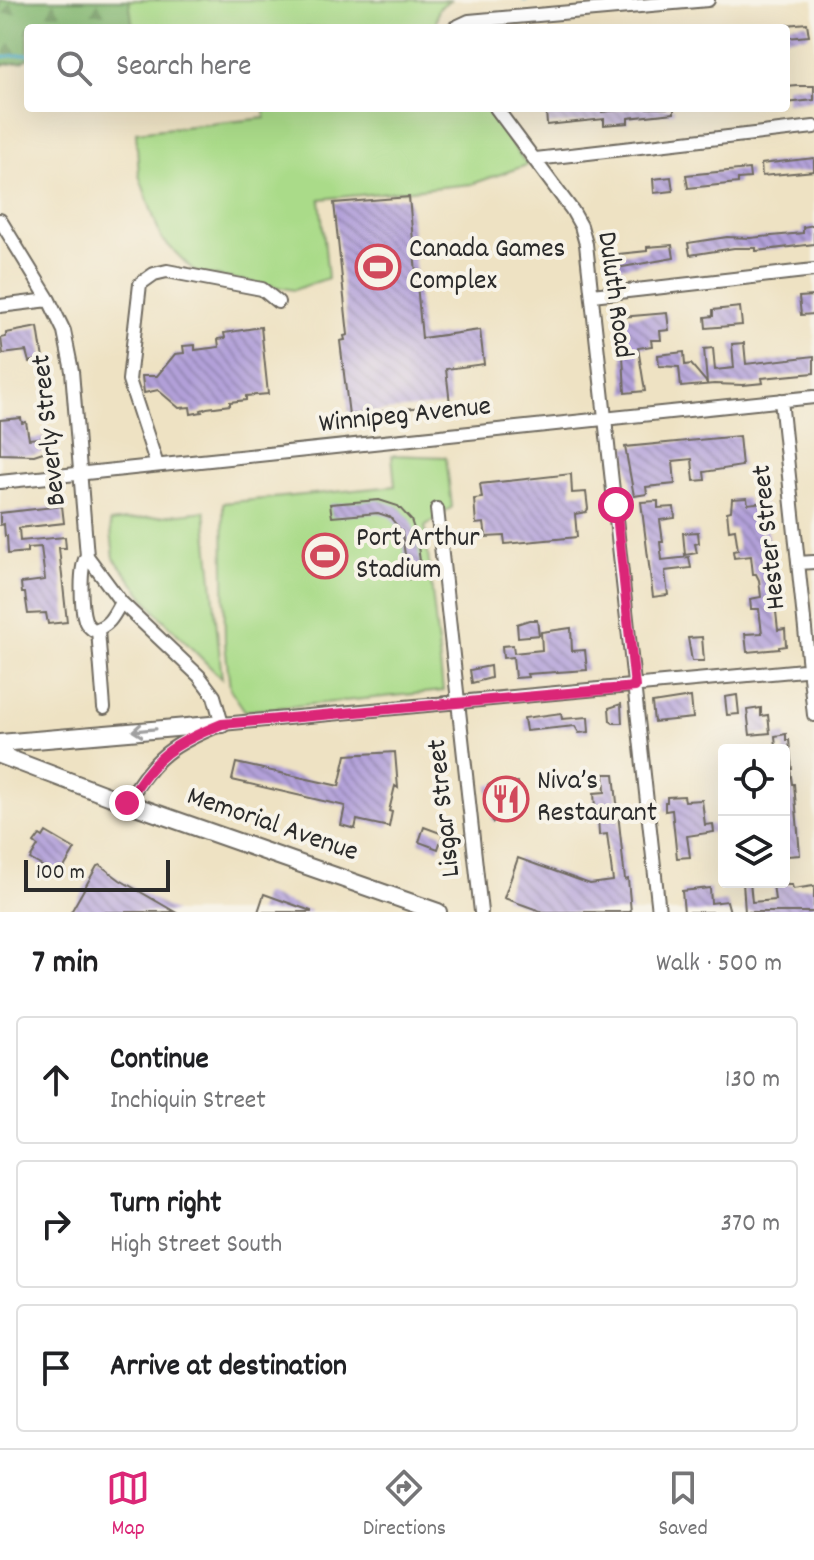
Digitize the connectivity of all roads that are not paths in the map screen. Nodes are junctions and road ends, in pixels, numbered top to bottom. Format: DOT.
graph roads {
  1 [pos="708,0"];
  2 [pos="463,24"];
  3 [pos="499,112"];
  4 [pos="814,127"];
  5 [pos="536,159"];
  6 [pos="0,220"];
  7 [pos="814,270"];
  8 [pos="592,295"];
  9 [pos="49,300"];
  10 [pos="278,302"];
  11 [pos="0,306"];
  12 [pos="814,397"];
  13 [pos="781,400"];
  14 [pos="606,419"];
  15 [pos="157,465"];
  16 [pos="80,473"];
  17 [pos="0,482"];
  18 [pos="437,509"];
  19 [pos="87,556"];
  20 [pos="814,562"];
  21 [pos="798,563"];
  22 [pos="121,602"];
  23 [pos="98,630"];
  24 [pos="812,669"];
  25 [pos="635,687"];
  26 [pos="458,704"];
  27 [pos="104,708"];
  28 [pos="814,715"];
  29 [pos="222,724"];
  30 [pos="0,743"];
  31 [pos="0,755"];
  32 [pos="127,803"];
  33 [pos="438,912"];
  34 [pos="481,912"];
  35 [pos="659,912"];
  1 -- 2 [label="street"];
  3 -- 5 [label="street, Duluth Road"];
  4 -- 5 [label="street"];
  5 -- 8 [label="street, Duluth Road"];
  6 -- 9 [label="street, Beverly Street"];
  7 -- 8 [label="street"];
  8 -- 14 [label="street, Duluth Road"];
  9 -- 11 [label="street"];
  9 -- 16 [label="street, Beverly Street"];
  10 -- 15 [label="street"];
  12 -- 13 [label="street, Winnipeg Avenue"];
  13 -- 14 [label="street, Winnipeg Avenue"];
  13 -- 21 [label="street, Hester Street"];
  14 -- 15 [label="street, Winnipeg Avenue"];
  14 -- 25 [label="street, Duluth Road"];
  15 -- 16 [label="street, Winnipeg Avenue"];
  16 -- 17 [label="street, Winnipeg Avenue"];
  16 -- 19 [label="street, Beverly Street"];
  18 -- 26 [label="street, Lisgar Street"];
  19 -- 22 [label="street"];
  19 -- 23 [label="street, Beverly Street"];
  20 -- 21 [label="street"];
  21 -- 24 [label="street, Hester Street"];
  22 -- 23 [label="street"];
  22 -- 29 [label="street"];
  23 -- 27 [label="street"];
  24 -- 25 [label="street"];
  24 -- 28 [label="street, Hester Street"];
  25 -- 26 [label="street"];
  25 -- 35 [label="street, Duluth Road"];
  26 -- 29 [label="street"];
  26 -- 34 [label="street, Lisgar Street"];
  29 -- 30 [label="main road, one-way"];
  29 -- 32 [label="street"];
  31 -- 32 [label="main road, Memorial Avenue"];
  32 -- 33 [label="main road, Memorial Avenue"];
}
